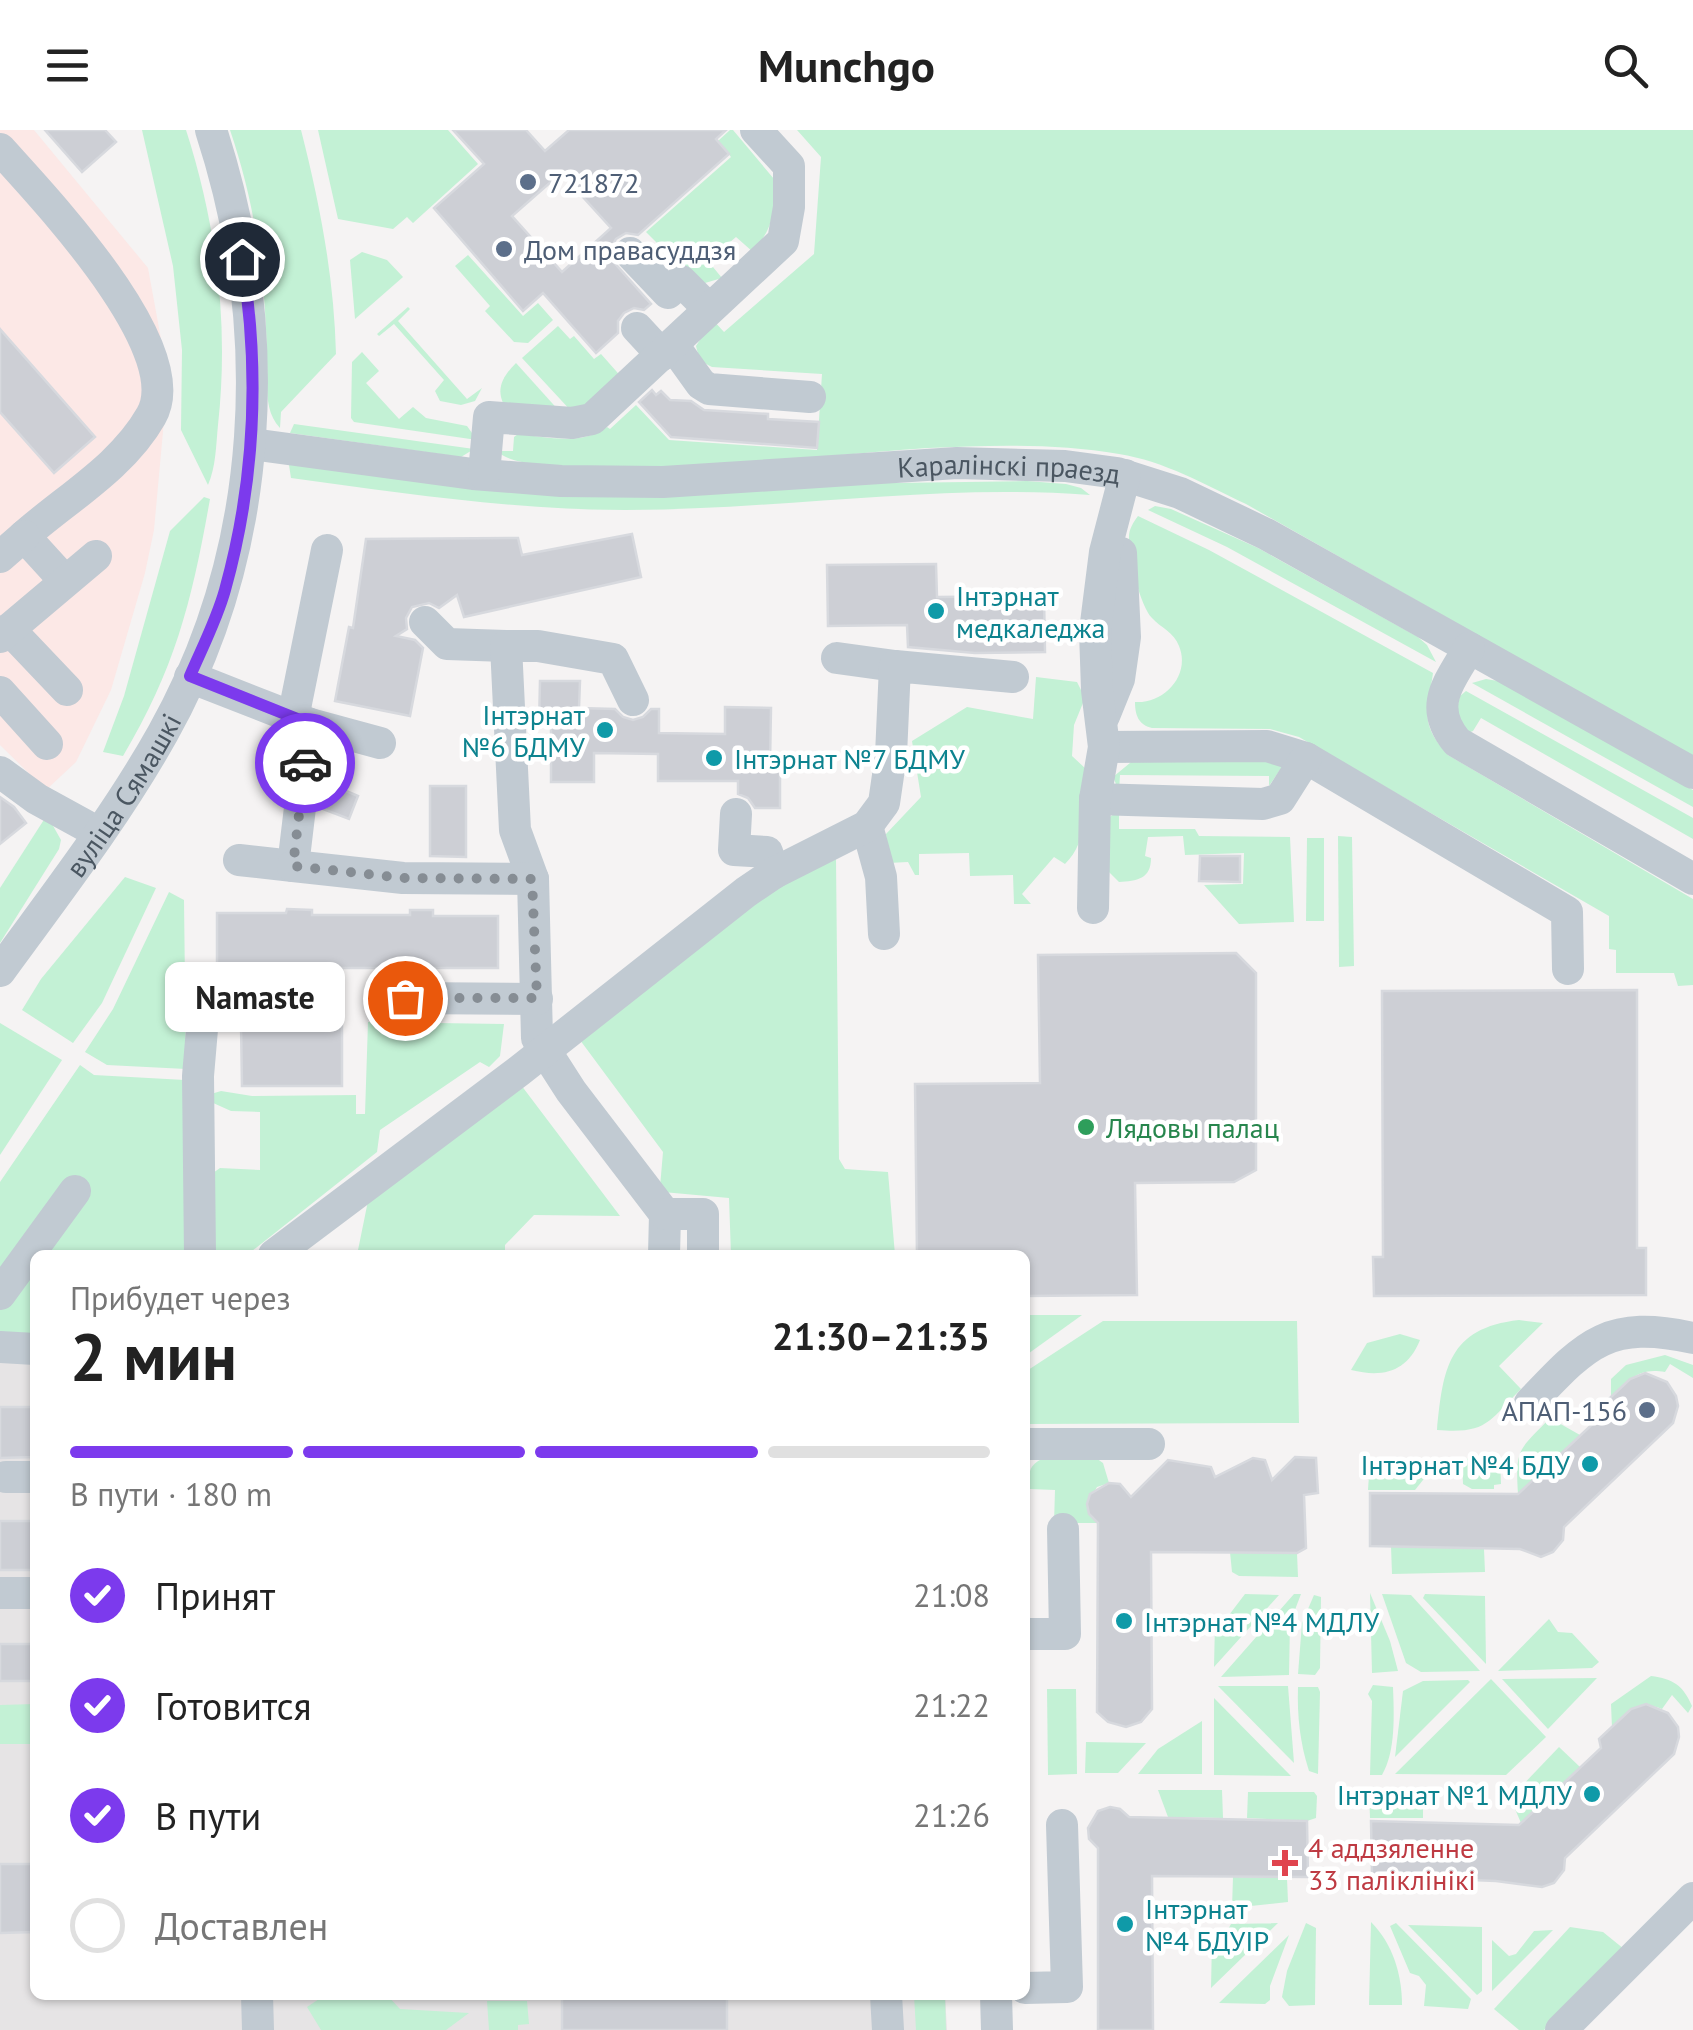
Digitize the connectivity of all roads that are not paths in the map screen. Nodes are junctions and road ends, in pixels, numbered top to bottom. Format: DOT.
graph roads {
  1 [pos="212,130"];
  2 [pos="756,130"];
  3 [pos="0,149"];
  4 [pos="630,253"];
  5 [pos="709,309"];
  6 [pos="637,328"];
  7 [pos="667,350"];
  8 [pos="810,397"];
  9 [pos="252,444"];
  10 [pos="484,474"];
  11 [pos="1125,474"];
  12 [pos="8,544"];
  13 [pos="327,550"];
  14 [pos="96,556"];
  15 [pos="65,580"];
  16 [pos="425,622"];
  17 [pos="5,633"];
  18 [pos="506,646"];
  19 [pos="1468,648"];
  20 [pos="837,658"];
  21 [pos="895,666"];
  22 [pos="190,676"];
  23 [pos="1012,676"];
  24 [pos="67,690"];
  25 [pos="0,692"];
  26 [pos="633,700"];
  27 [pos="302,721"];
  28 [pos="1102,735"];
  29 [pos="380,743"];
  30 [pos="47,744"];
  31 [pos="1306,758"];
  32 [pos="0,772"];
  33 [pos="1693,773"];
  34 [pos="1096,799"];
  35 [pos="736,814"];
  36 [pos="867,826"];
  37 [pos="99,833"];
  38 [pos="240,860"];
  39 [pos="293,866"];
  40 [pos="774,873"];
  41 [pos="532,879"];
  42 [pos="1693,879"];
  43 [pos="1092,908"];
  44 [pos="884,934"];
  45 [pos="1568,969"];
  46 [pos="0,971"];
  47 [pos="310,996"];
  48 [pos="405,998"];
  49 [pos="537,998"];
  50 [pos="545,1050"];
  51 [pos="74,1190"];
  52 [pos="665,1214"];
  53 [pos="31,1250"];
  54 [pos="200,1250"];
  55 [pos="281,1250"];
  56 [pos="664,1250"];
  57 [pos="703,1250"];
  58 [pos="30,1252"];
  59 [pos="0,1294"];
  60 [pos="1693,1338"];
  61 [pos="0,1347"];
  62 [pos="30,1348"];
  63 [pos="1530,1403"];
  64 [pos="1030,1444"];
  65 [pos="1150,1444"];
  66 [pos="1063,1530"];
  67 [pos="0,1593"];
  68 [pos="30,1593"];
  69 [pos="1030,1634"];
  70 [pos="1062,1826"];
  71 [pos="1693,1898"];
  72 [pos="1030,1988"];
  73 [pos="257,2000"];
  74 [pos="886,2000"];
  75 [pos="996,2000"];
  76 [pos="258,2030"];
  77 [pos="888,2030"];
  78 [pos="996,2030"];
  79 [pos="1561,2030"];
  1 -- 9 [label="street, вуліца Сямашкі"];
  2 -- 5 [label="street"];
  3 -- 12 [label="street"];
  4 -- 5 [label="street"];
  5 -- 7 [label="street"];
  6 -- 7 [label="street"];
  7 -- 8 [label="street"];
  7 -- 10 [label="street"];
  9 -- 10 [label="street, Каралінскі праезд"];
  9 -- 22 [label="street, вуліца Сямашкі"];
  10 -- 11 [label="street, Каралінскі праезд"];
  11 -- 19 [label="street, Каралінскі праезд"];
  11 -- 28 [label="street"];
  12 -- 15 [label="street"];
  13 -- 27 [label="street"];
  14 -- 15 [label="street"];
  15 -- 17 [label="street"];
  16 -- 18 [label="street"];
  17 -- 24 [label="street"];
  18 -- 26 [label="street"];
  18 -- 41 [label="street"];
  19 -- 33 [label="street, Каралінскі праезд"];
  19 -- 42 [label="street"];
  20 -- 21 [label="street"];
  21 -- 23 [label="street"];
  21 -- 36 [label="street"];
  22 -- 27 [label="street"];
  22 -- 37 [label="street, вуліца Сямашкі"];
  25 -- 30 [label="street"];
  27 -- 29 [label="street"];
  27 -- 39 [label="street"];
  28 -- 31 [label="street"];
  28 -- 34 [label="street"];
  31 -- 34 [label="street"];
  31 -- 45 [label="street"];
  32 -- 37 [label="street"];
  34 -- 43 [label="street"];
  35 -- 40 [label="street"];
  36 -- 40 [label="street"];
  36 -- 44 [label="street"];
  37 -- 46 [label="street, вуліца Сямашкі"];
  38 -- 39 [label="street"];
  39 -- 41 [label="street"];
  40 -- 50 [label="street"];
  41 -- 49 [label="street"];
  47 -- 54 [label="street"];
  48 -- 49 [label="street"];
  49 -- 50 [label="street"];
  50 -- 52 [label="street"];
  50 -- 55 [label="street"];
  51 -- 53 [label="street"];
  52 -- 56 [label="street"];
  52 -- 57 [label="street"];
  58 -- 59 [label="street"];
  60 -- 63 [label="street"];
  61 -- 62 [label="street"];
  64 -- 65 [label="street"];
  66 -- 69 [label="street"];
  67 -- 68 [label="street"];
  70 -- 72 [label="street"];
  71 -- 79 [label="street"];
  73 -- 76 [label="street"];
  74 -- 77 [label="street"];
  75 -- 78 [label="street"];
}
